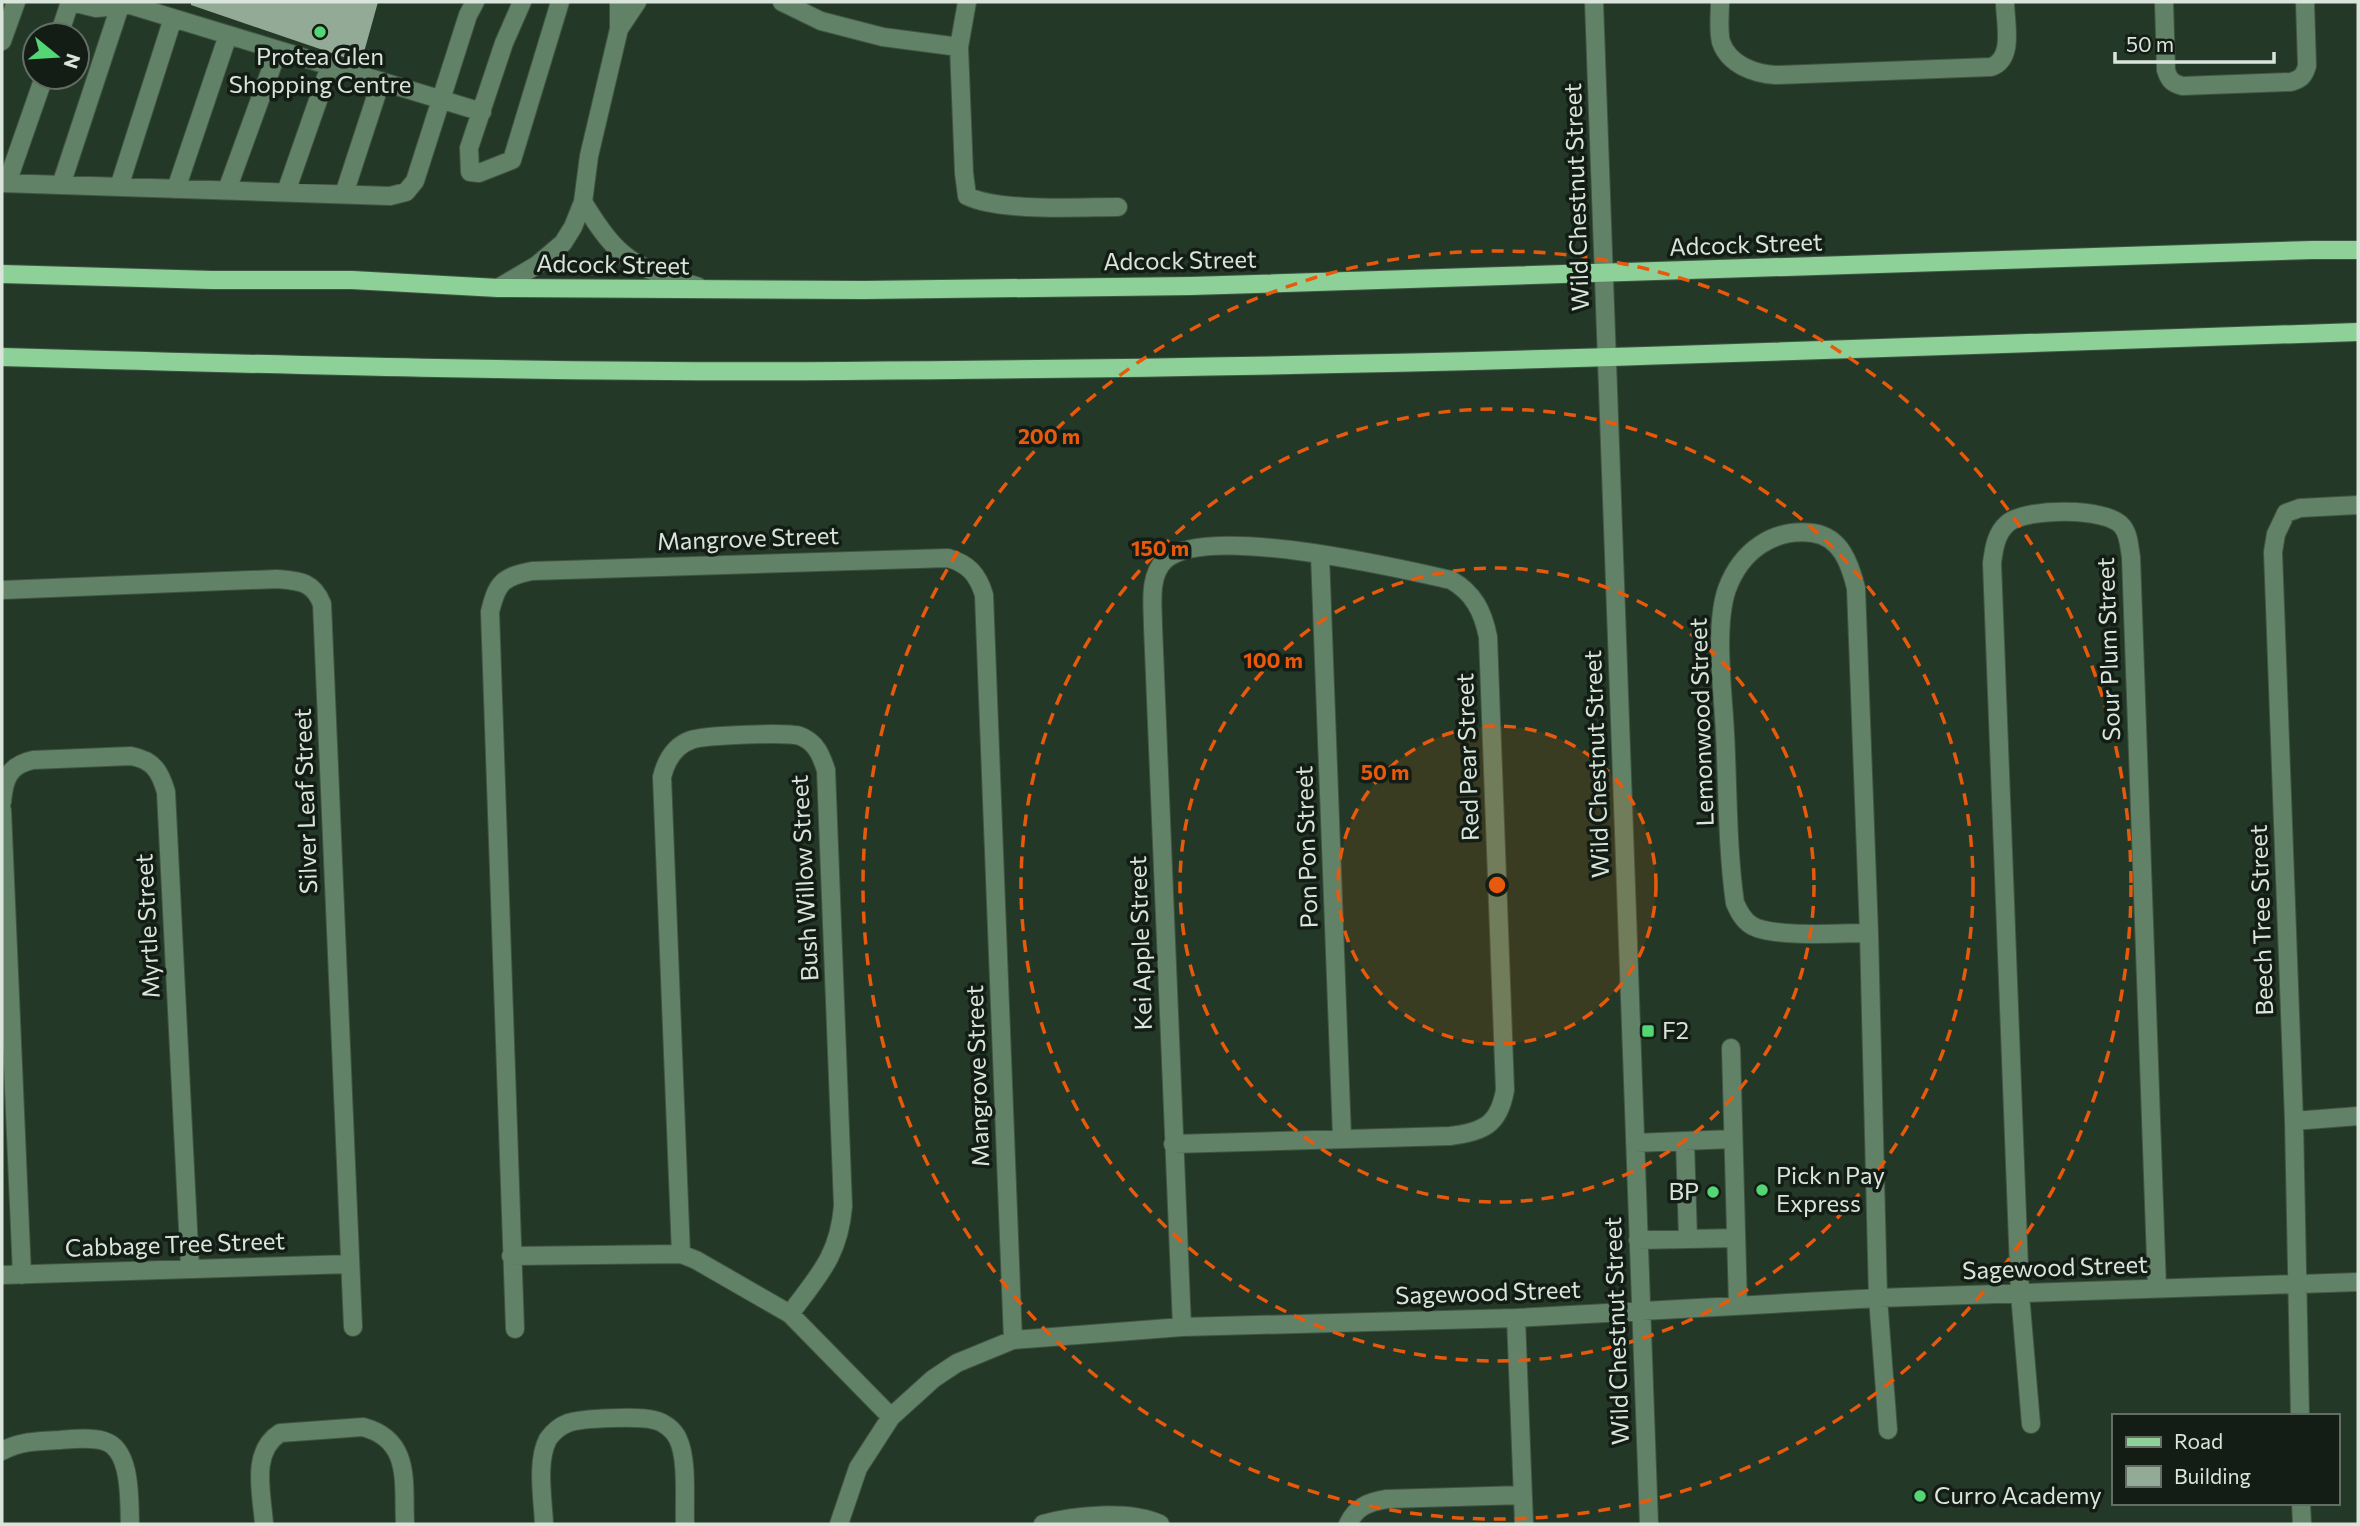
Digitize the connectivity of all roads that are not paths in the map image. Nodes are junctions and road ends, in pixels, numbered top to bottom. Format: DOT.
graph roads {
  1 [pos="16,2"];
  2 [pos="71,2"];
  3 [pos="475,2"];
  4 [pos="522,2"];
  5 [pos="560,2"];
  6 [pos="620,2"];
  7 [pos="637,2"];
  8 [pos="782,2"];
  9 [pos="967,2"];
  10 [pos="1594,2"];
  11 [pos="1720,2"];
  12 [pos="2004,2"];
  13 [pos="2164,2"];
  14 [pos="2305,2"];
  15 [pos="120,6"];
  16 [pos="173,18"];
  17 [pos="64,21"];
  18 [pos="619,29"];
  19 [pos="228,35"];
  20 [pos="2,41"];
  21 [pos="959,47"];
  22 [pos="278,50"];
  23 [pos="330,66"];
  24 [pos="381,81"];
  25 [pos="39,91"];
  26 [pos="441,99"];
  27 [pos="482,112"];
  28 [pos="4,183"];
  29 [pos="61,185"];
  30 [pos="119,187"];
  31 [pos="176,189"];
  32 [pos="227,190"];
  33 [pos="286,192"];
  34 [pos="344,194"];
  35 [pos="583,202"];
  36 [pos="1118,207"];
  37 [pos="2358,250"];
  38 [pos="2,274"];
  39 [pos="1605,274"];
  40 [pos="498,288"];
  41 [pos="707,290"];
  42 [pos="2358,332"];
  43 [pos="2,356"];
  44 [pos="1608,357"];
  45 [pos="2358,505"];
  46 [pos="1321,555"];
  47 [pos="1166,559"];
  48 [pos="2,590"];
  49 [pos="2,802"];
  50 [pos="2,810"];
  51 [pos="1869,933"];
  52 [pos="1731,1048"];
  53 [pos="2358,1116"];
  54 [pos="2294,1121"];
  55 [pos="1342,1137"];
  56 [pos="1733,1139"];
  57 [pos="1685,1141"];
  58 [pos="1635,1143"];
  59 [pos="1174,1144"];
  60 [pos="1736,1238"];
  61 [pos="1688,1239"];
  62 [pos="1638,1240"];
  63 [pos="681,1254"];
  64 [pos="511,1256"];
  65 [pos="350,1264"];
  66 [pos="190,1269"];
  67 [pos="2,1275"];
  68 [pos="22,1275"];
  69 [pos="2358,1282"];
  70 [pos="2297,1285"];
  71 [pos="2157,1288"];
  72 [pos="2020,1294"];
  73 [pos="1878,1298"];
  74 [pos="1738,1305"];
  75 [pos="1640,1310"];
  76 [pos="790,1314"];
  77 [pos="1516,1318"];
  78 [pos="353,1327"];
  79 [pos="1182,1327"];
  80 [pos="515,1329"];
  81 [pos="1013,1340"];
  82 [pos="2300,1414"];
  83 [pos="891,1417"];
  84 [pos="2031,1424"];
  85 [pos="1888,1430"];
  86 [pos="2,1451"];
  87 [pos="1522,1495"];
  88 [pos="2301,1505"];
  89 [pos="130,1524"];
  90 [pos="264,1524"];
  91 [pos="405,1524"];
  92 [pos="544,1524"];
  93 [pos="685,1524"];
  94 [pos="839,1524"];
  95 [pos="1042,1524"];
  96 [pos="1160,1524"];
  97 [pos="1348,1524"];
  98 [pos="1524,1524"];
  99 [pos="1649,1524"];
  100 [pos="2302,1524"];
  1 -- 20 [label="street"];
  2 -- 15 [label="street"];
  2 -- 17 [label="street"];
  3 -- 26 [label="street"];
  4 -- 27 [label="street"];
  5 -- 27 [label="street"];
  6 -- 18 [label="street"];
  7 -- 18 [label="street"];
  8 -- 21 [label="street"];
  9 -- 21 [label="street"];
  10 -- 39 [label="street, Wild Chestnut Street"];
  11 -- 12 [label="street"];
  13 -- 14 [label="street"];
  15 -- 16 [label="street"];
  15 -- 29 [label="street"];
  16 -- 19 [label="street"];
  16 -- 30 [label="street"];
  18 -- 35 [label="street"];
  19 -- 22 [label="street"];
  19 -- 31 [label="street"];
  21 -- 36 [label="street"];
  22 -- 23 [label="street"];
  22 -- 32 [label="street"];
  23 -- 24 [label="street"];
  23 -- 33 [label="street"];
  24 -- 26 [label="street"];
  24 -- 34 [label="street"];
  25 -- 28 [label="street"];
  26 -- 27 [label="street"];
  26 -- 34 [label="street"];
  28 -- 29 [label="street"];
  29 -- 30 [label="street"];
  30 -- 31 [label="street"];
  31 -- 32 [label="street"];
  32 -- 33 [label="street"];
  33 -- 34 [label="street"];
  35 -- 40 [label="street"];
  35 -- 41 [label="street"];
  37 -- 39 [label="main road, Adcock Street"];
  38 -- 40 [label="main road, Adcock Street"];
  39 -- 41 [label="main road, Adcock Street"];
  39 -- 44 [label="street, Wild Chestnut Street"];
  40 -- 41 [label="main road, Adcock Street"];
  42 -- 44 [label="main road"];
  43 -- 44 [label="main road"];
  44 -- 58 [label="street, Wild Chestnut Street"];
  45 -- 54 [label="street, Beech Tree Street"];
  46 -- 47 [label="street, Red Pear Street"];
  46 -- 55 [label="street, Pon Pon Street"];
  46 -- 55 [label="street, Red Pear Street"];
  47 -- 59 [label="street, Kei Apple Street"];
  48 -- 65 [label="street, Silver Leaf Street"];
  49 -- 66 [label="street, Myrtle Street"];
  50 -- 68 [label="street"];
  51 -- 51 [label="street, Lemonwood Street"];
  51 -- 73 [label="street, Lemonwood Street"];
  52 -- 56 [label="street"];
  53 -- 54 [label="street"];
  54 -- 70 [label="street, Beech Tree Street"];
  55 -- 59 [label="street, Red Pear Street"];
  56 -- 57 [label="street"];
  56 -- 60 [label="street"];
  57 -- 58 [label="street"];
  57 -- 61 [label="street"];
  58 -- 62 [label="street, Wild Chestnut Street"];
  59 -- 79 [label="street, Kei Apple Street"];
  60 -- 61 [label="street"];
  60 -- 74 [label="street"];
  61 -- 62 [label="street"];
  62 -- 75 [label="street, Wild Chestnut Street"];
  63 -- 64 [label="street"];
  63 -- 76 [label="street"];
  63 -- 76 [label="street, Bush Willow Street"];
  64 -- 80 [label="street, Mangrove Street"];
  64 -- 81 [label="street, Mangrove Street"];
  65 -- 66 [label="street, Cabbage Tree Street"];
  65 -- 78 [label="street, Silver Leaf Street"];
  66 -- 68 [label="street, Cabbage Tree Street"];
  67 -- 68 [label="street, Cabbage Tree Street"];
  69 -- 70 [label="street, Sagewood Street"];
  70 -- 71 [label="street, Sagewood Street"];
  70 -- 82 [label="street, Beech Tree Street"];
  71 -- 72 [label="street, Sagewood Street"];
  71 -- 72 [label="street, Sour Plum Street"];
  72 -- 73 [label="street, Sagewood Street"];
  72 -- 84 [label="street, Sour Plum Street"];
  73 -- 74 [label="street, Sagewood Street"];
  73 -- 85 [label="street, Lemonwood Street"];
  74 -- 75 [label="street, Sagewood Street"];
  75 -- 77 [label="street, Sagewood Street"];
  75 -- 99 [label="street, Wild Chestnut Street"];
  76 -- 83 [label="street"];
  77 -- 79 [label="street, Sagewood Street"];
  77 -- 87 [label="street"];
  79 -- 81 [label="street, Sagewood Street"];
  81 -- 83 [label="street, Sagewood Street"];
  83 -- 94 [label="street, Sagewood Street"];
  86 -- 89 [label="street"];
  87 -- 97 [label="street"];
  87 -- 98 [label="street"];
  88 -- 100 [label="street"];
  90 -- 91 [label="street"];
  92 -- 93 [label="street"];
  95 -- 96 [label="street"];
}
